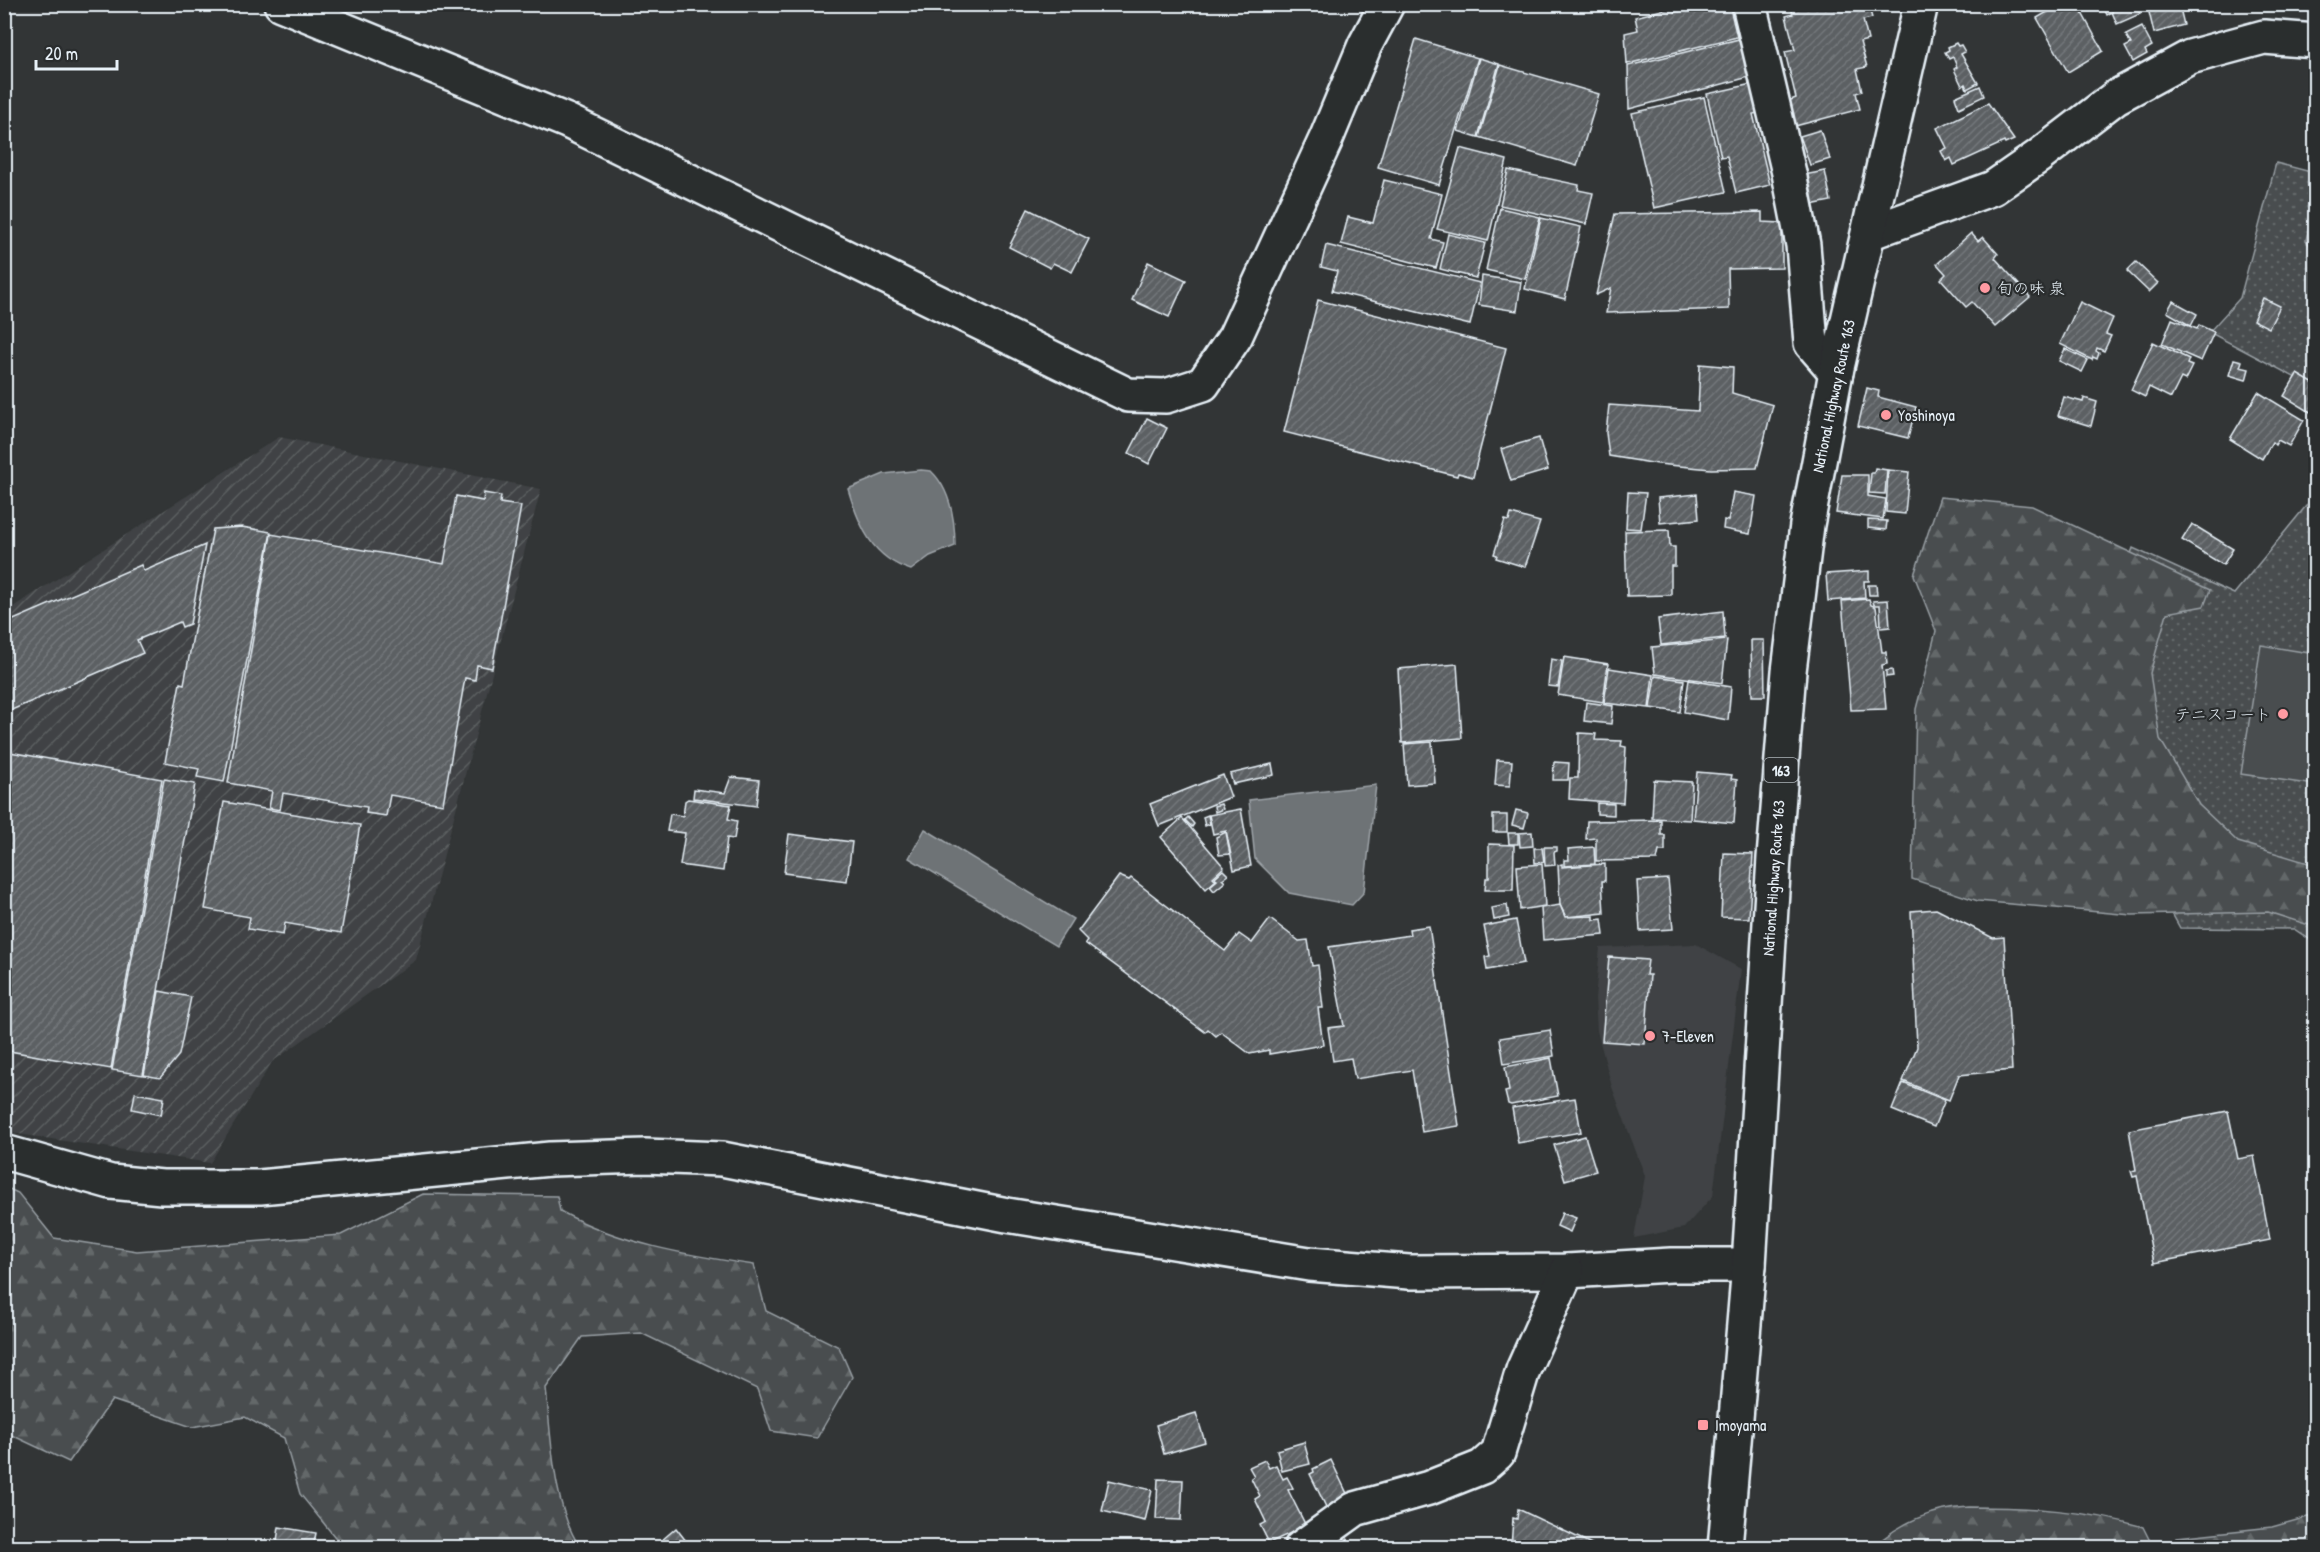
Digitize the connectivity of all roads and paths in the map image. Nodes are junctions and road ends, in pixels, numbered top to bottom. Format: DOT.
graph roads {
  1 [pos="281,4"];
  2 [pos="1387,4"];
  3 [pos="1749,4"];
  4 [pos="1921,4"];
  5 [pos="2316,41"];
  6 [pos="1869,233"];
  7 [pos="1836,372"];
  8 [pos="4,1152"];
  9 [pos="1749,1264"];
  10 [pos="1567,1271"];
  11 [pos="1301,1548"];
  12 [pos="1725,1548"];
  1 -- 2 [label="main road"];
  3 -- 7 [label="main road"];
  4 -- 6 [label="main road, National Highway Route 163 / 163"];
  5 -- 6 [label="main road"];
  6 -- 7 [label="main road, National Highway Route 163 / 163"];
  7 -- 9 [label="main road, National Highway Route 163 / 163"];
  8 -- 10 [label="main road"];
  9 -- 10 [label="main road"];
  9 -- 12 [label="main road, National Highway Route 163 / 163"];
  10 -- 11 [label="main road"];
}
